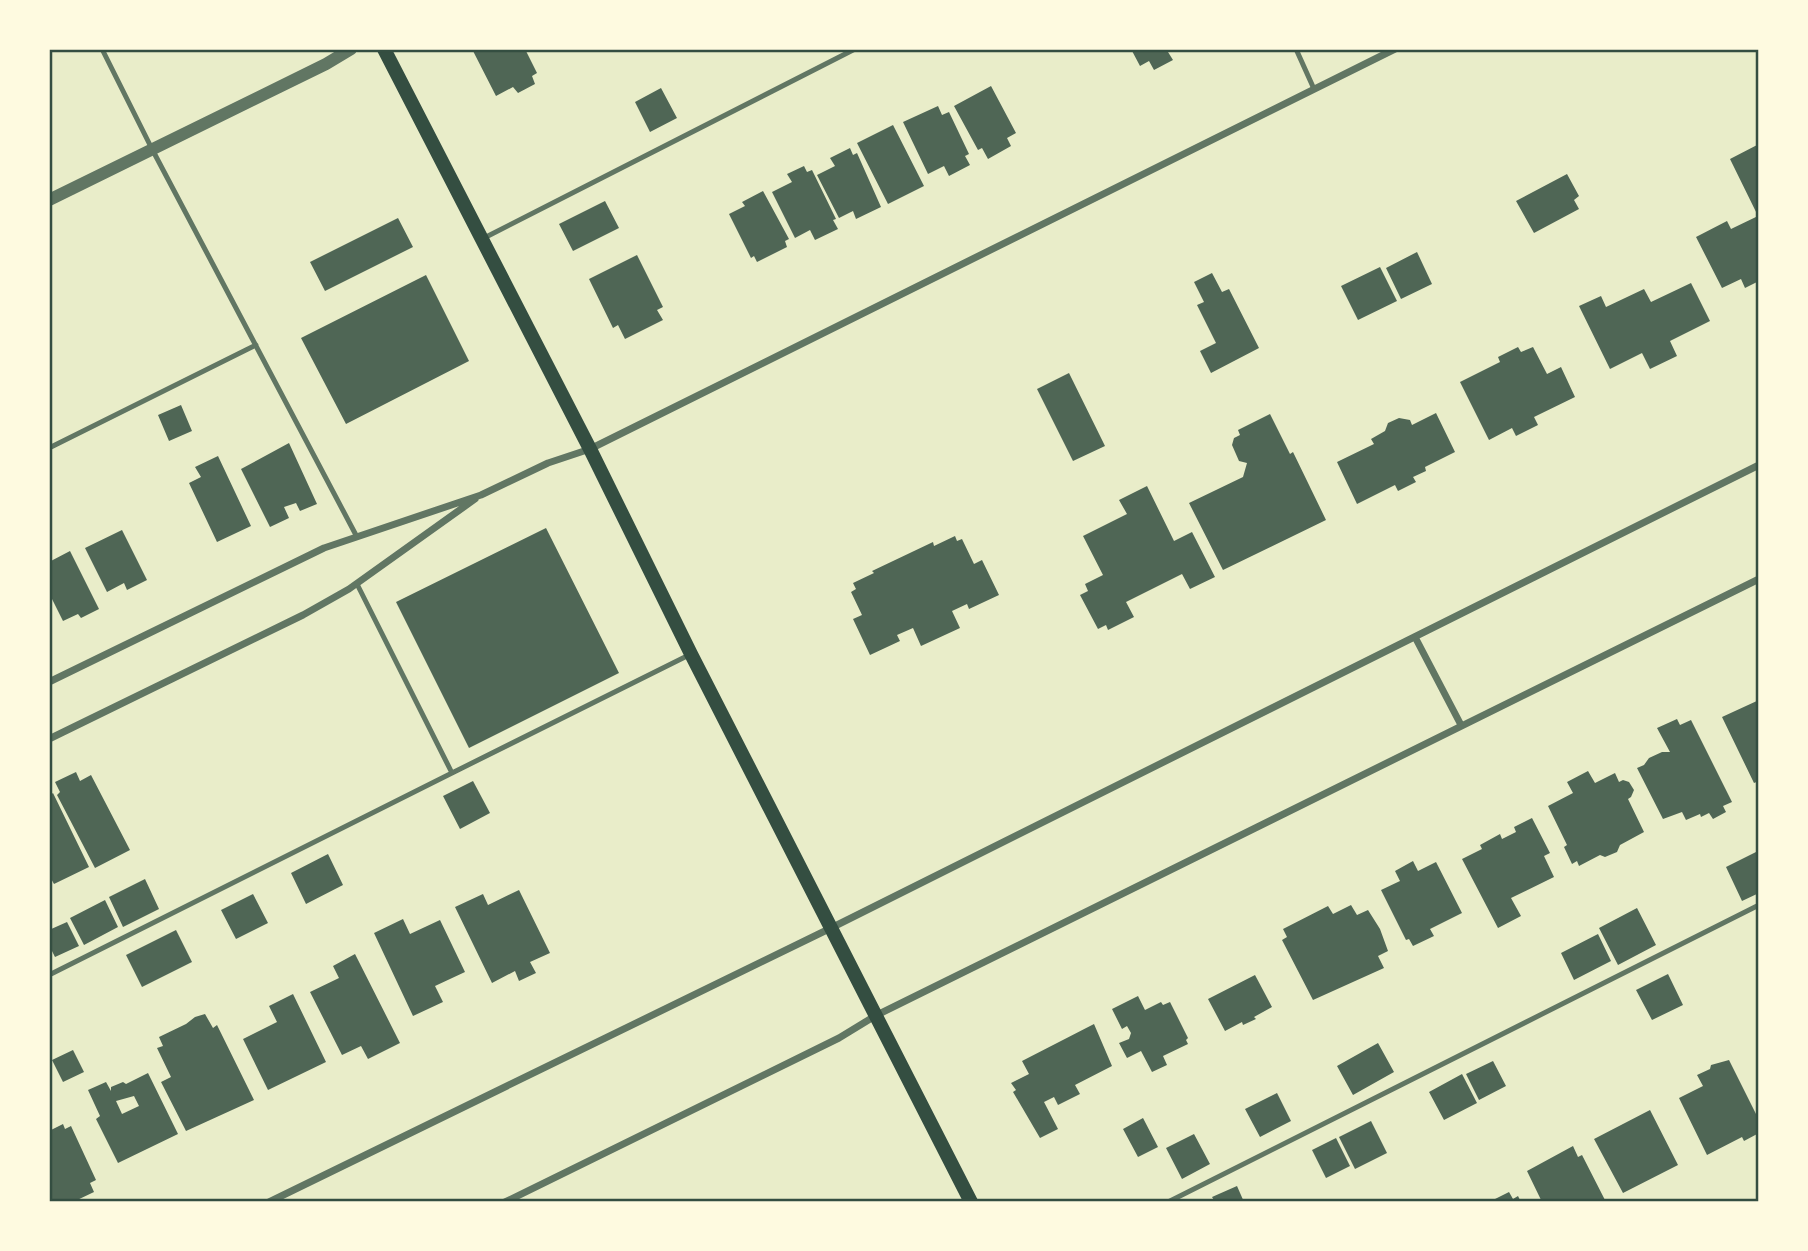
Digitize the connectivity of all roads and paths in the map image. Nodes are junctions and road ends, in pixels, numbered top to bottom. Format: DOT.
graph roads {
  1 [pos="102,49"];
  2 [pos="351,49"];
  3 [pos="384,49"];
  4 [pos="855,49"];
  5 [pos="1296,49"];
  6 [pos="1395,49"];
  7 [pos="1314,89"];
  8 [pos="152,149"];
  9 [pos="49,200"];
  10 [pos="481,239"];
  11 [pos="256,345"];
  12 [pos="49,448"];
  13 [pos="590,450"];
  14 [pos="1759,466"];
  15 [pos="481,495"];
  16 [pos="357,537"];
  17 [pos="1759,579"];
  18 [pos="357,584"];
  19 [pos="1415,637"];
  20 [pos="691,653"];
  21 [pos="49,682"];
  22 [pos="1461,725"];
  23 [pos="49,739"];
  24 [pos="452,773"];
  25 [pos="1759,905"];
  26 [pos="831,928"];
  27 [pos="49,975"];
  28 [pos="875,1016"];
  29 [pos="269,1202"];
  30 [pos="505,1202"];
  31 [pos="971,1202"];
  32 [pos="1168,1202"];
  1 -- 8 [label="lane"];
  2 -- 8 [label="street"];
  3 -- 10 [label="main road"];
  4 -- 10 [label="lane"];
  5 -- 7 [label="lane"];
  6 -- 7 [label="street"];
  7 -- 13 [label="street"];
  8 -- 9 [label="street"];
  8 -- 11 [label="lane"];
  10 -- 13 [label="main road"];
  11 -- 12 [label="lane"];
  11 -- 16 [label="lane"];
  13 -- 15 [label="street"];
  13 -- 20 [label="main road"];
  14 -- 19 [label="street"];
  15 -- 16 [label="street"];
  15 -- 18 [label="street"];
  16 -- 21 [label="street"];
  17 -- 22 [label="street"];
  18 -- 23 [label="street"];
  18 -- 24 [label="lane"];
  19 -- 22 [label="street"];
  19 -- 26 [label="street"];
  20 -- 24 [label="lane"];
  20 -- 26 [label="main road"];
  22 -- 28 [label="street"];
  24 -- 27 [label="lane"];
  25 -- 32 [label="lane"];
  26 -- 28 [label="main road"];
  26 -- 29 [label="street"];
  28 -- 30 [label="street"];
  28 -- 31 [label="main road"];
}
